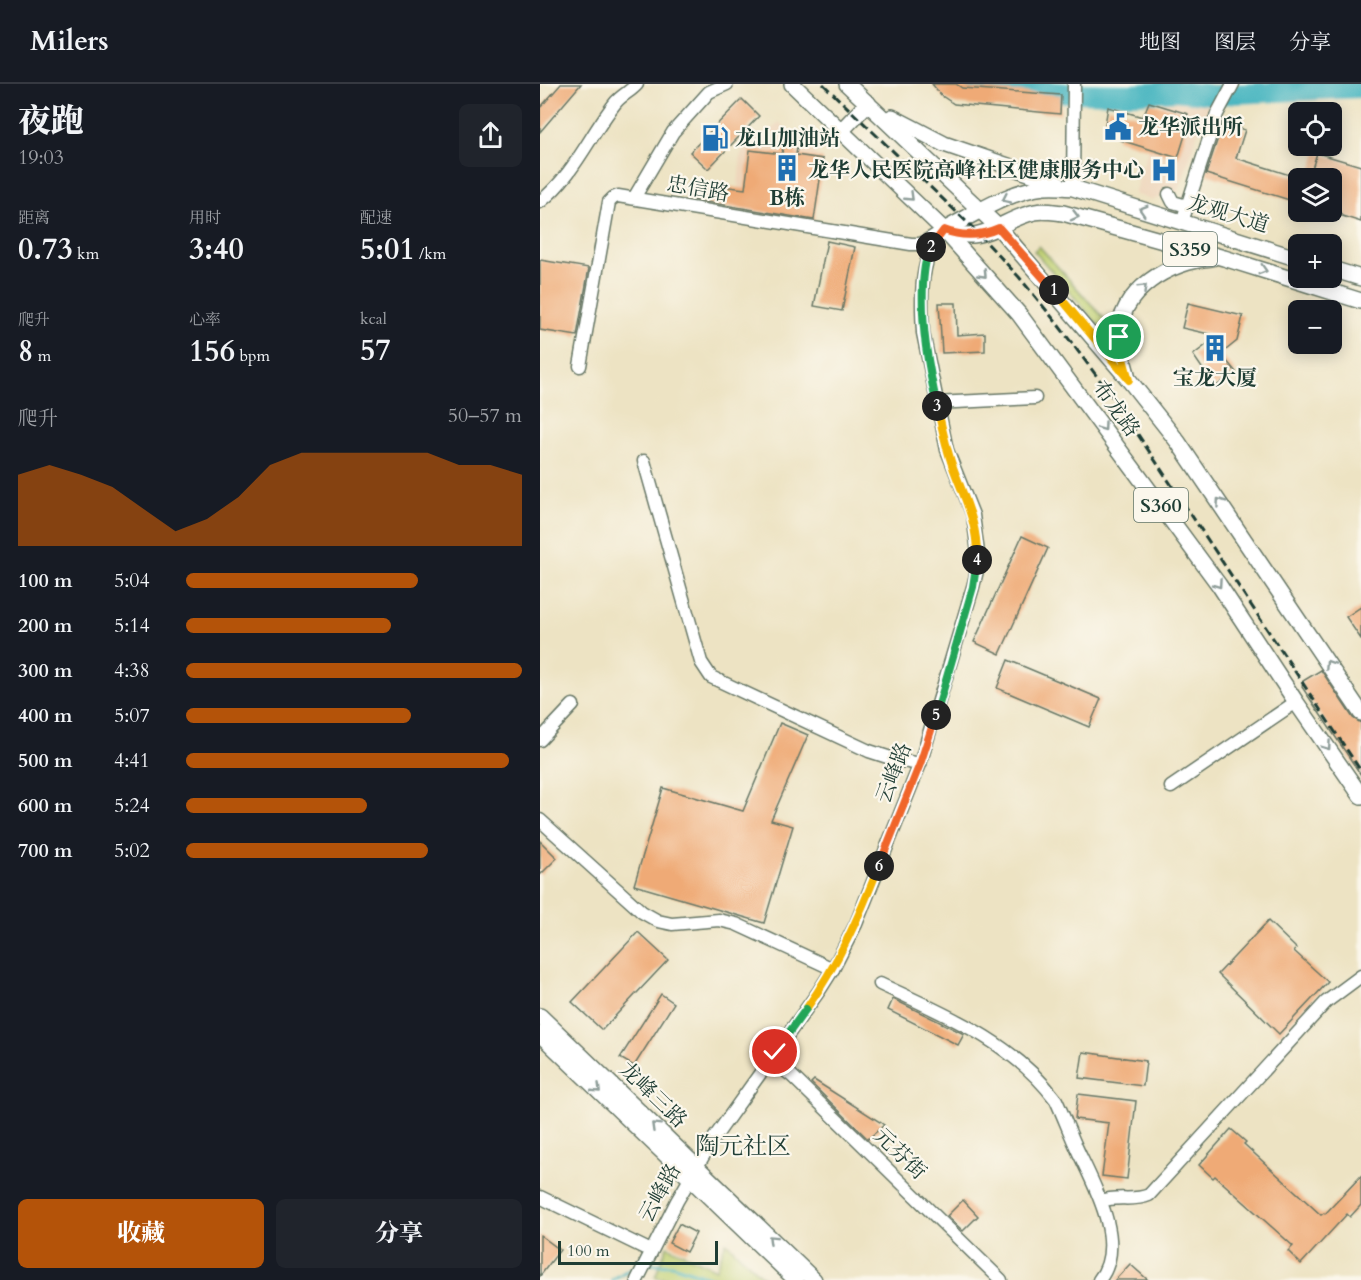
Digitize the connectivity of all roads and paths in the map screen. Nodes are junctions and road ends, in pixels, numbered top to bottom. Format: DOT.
graph roads {
  1 [pos="637,84"];
  2 [pos="727,84"];
  3 [pos="792,84"];
  4 [pos="847,84"];
  5 [pos="1074,84"];
  6 [pos="1233,84"];
  7 [pos="868,103"];
  8 [pos="841,131"];
  9 [pos="1092,168"];
  10 [pos="1073,182"];
  11 [pos="1169,194"];
  12 [pos="634,198"];
  13 [pos="540,202"];
  14 [pos="1187,206"];
  15 [pos="981,211"];
  16 [pos="1182,222"];
  17 [pos="999,228"];
  18 [pos="944,230"];
  19 [pos="1288,255"];
  20 [pos="1224,258"];
  21 [pos="1342,272"];
  22 [pos="1361,278"];
  23 [pos="1361,301"];
  24 [pos="580,366"];
  25 [pos="1129,380"];
  26 [pos="1035,398"];
  27 [pos="936,404"];
  28 [pos="644,461"];
  29 [pos="1296,702"];
  30 [pos="573,705"];
  31 [pos="1361,713"];
  32 [pos="540,740"];
  33 [pos="920,764"];
  34 [pos="1171,787"];
  35 [pos="1361,796"];
  36 [pos="540,820"];
  37 [pos="833,969"];
  38 [pos="1361,976"];
  39 [pos="880,984"];
  40 [pos="540,1016"];
  41 [pos="540,1034"];
  42 [pos="770,1058"];
  43 [pos="583,1066"];
  44 [pos="694,1172"];
  45 [pos="540,1197"];
  46 [pos="1102,1201"];
  47 [pos="649,1255"];
  48 [pos="639,1277"];
  49 [pos="796,1280"];
  50 [pos="814,1280"];
  51 [pos="1001,1280"];
  52 [pos="1099,1280"];
  1 -- 13 [label="street"];
  2 -- 12 [label="street"];
  3 -- 8 [label="main road, 布龙路"];
  4 -- 7 [label="main road, 布龙路"];
  5 -- 10 [label="street"];
  6 -- 14 [label="street"];
  7 -- 8 [label="main road"];
  7 -- 10 [label="main road"];
  7 -- 15 [label="main road, 布龙路 / S360"];
  8 -- 18 [label="main road, 布龙路, one-way"];
  9 -- 10 [label="street"];
  10 -- 15 [label="main road, 龙观大道 / S359, one-way"];
  16 -- 10 [label="main road, 龙观大道 / S359, one-way"];
  11 -- 14 [label="street"];
  12 -- 18 [label="street, 忠信路"];
  12 -- 24 [label="street, 忠信路"];
  14 -- 16 [label="street"];
  15 -- 17 [label="main road, 布龙路 / S360"];
  15 -- 18 [label="main road, 龙观大道 / S359"];
  16 -- 19 [label="main road, 龙观大道 / S359"];
  17 -- 18 [label="main road, 龙观大道 / S359"];
  17 -- 20 [label="main road, 龙观大道 / S359, one-way"];
  17 -- 25 [label="main road, 布龙路 / S360"];
  18 -- 27 [label="street, 云峰路"];
  18 -- 29 [label="main road, 布龙路 / S360, one-way"];
  20 -- 23 [label="main road, 龙观大道 / S359, one-way"];
  25 -- 20 [label="main road, one-way"];
  21 -- 22 [label="main road"];
  31 -- 25 [label="main road, 布龙路 / S360, one-way"];
  26 -- 27 [label="street"];
  27 -- 33 [label="street, 云峰路"];
  28 -- 33 [label="street"];
  29 -- 34 [label="street"];
  29 -- 35 [label="main road, 布龙路 / S360, one-way"];
  30 -- 32 [label="street"];
  33 -- 37 [label="street, 云峰路"];
  36 -- 37 [label="street"];
  37 -- 42 [label="street, 云峰路"];
  38 -- 46 [label="street"];
  39 -- 46 [label="street"];
  40 -- 43 [label="main road, 龙峰三路"];
  41 -- 43 [label="main road, 龙峰三路"];
  42 -- 44 [label="street, 云峰路"];
  42 -- 51 [label="street, 元芬街"];
  43 -- 44 [label="main road, 龙峰三路"];
  44 -- 47 [label="street, 云峰路"];
  44 -- 49 [label="main road, 龙峰三路"];
  50 -- 44 [label="main road, 龙峰三路, one-way"];
  45 -- 47 [label="street"];
  46 -- 52 [label="street"];
  47 -- 48 [label="street, 云峰路"];
}
